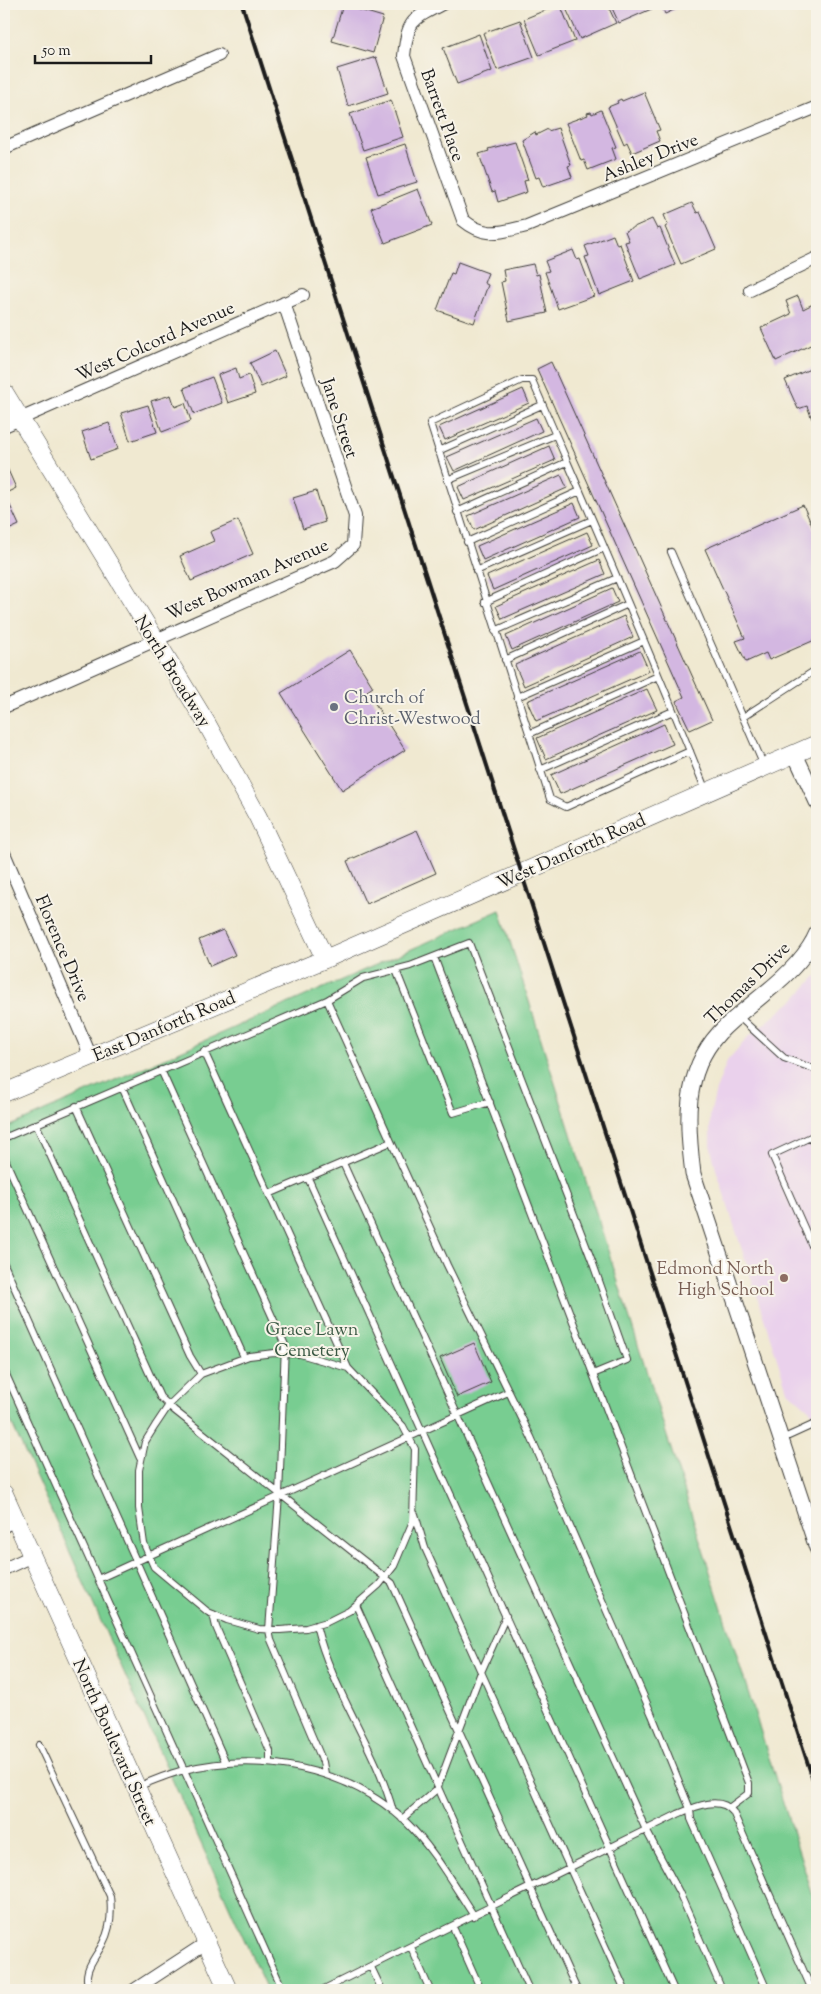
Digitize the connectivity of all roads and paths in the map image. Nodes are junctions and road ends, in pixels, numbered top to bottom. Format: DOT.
graph roads {
  1 [pos="442,4"];
  2 [pos="218,55"];
  3 [pos="817,107"];
  4 [pos="4,148"];
  5 [pos="494,233"];
  6 [pos="817,258"];
  7 [pos="750,290"];
  8 [pos="303,295"];
  9 [pos="284,303"];
  10 [pos="4,392"];
  11 [pos="542,405"];
  12 [pos="20,419"];
  13 [pos="4,426"];
  14 [pos="555,434"];
  15 [pos="438,451"];
  16 [pos="567,462"];
  17 [pos="447,480"];
  18 [pos="580,491"];
  19 [pos="457,512"];
  20 [pos="592,520"];
  21 [pos="467,542"];
  22 [pos="353,545"];
  23 [pos="604,548"];
  24 [pos="671,552"];
  25 [pos="476,571"];
  26 [pos="617,578"];
  27 [pos="486,602"];
  28 [pos="628,604"];
  29 [pos="496,631"];
  30 [pos="153,640"];
  31 [pos="644,641"];
  32 [pos="505,660"];
  33 [pos="817,670"];
  34 [pos="658,676"];
  35 [pos="517,697"];
  36 [pos="4,706"];
  37 [pos="673,711"];
  38 [pos="743,717"];
  39 [pos="529,734"];
  40 [pos="817,744"];
  41 [pos="690,751"];
  42 [pos="796,754"];
  43 [pos="764,767"];
  44 [pos="540,770"];
  45 [pos="706,792"];
  46 [pos="817,802"];
  47 [pos="4,853"];
  48 [pos="817,933"];
  49 [pos="434,956"];
  50 [pos="325,959"];
  51 [pos="396,970"];
  52 [pos="326,1000"];
  53 [pos="738,1016"];
  54 [pos="204,1051"];
  55 [pos="91,1057"];
  56 [pos="161,1070"];
  57 [pos="817,1070"];
  58 [pos="122,1087"];
  59 [pos="4,1093"];
  60 [pos="490,1102"];
  61 [pos="76,1106"];
  62 [pos="36,1124"];
  63 [pos="814,1136"];
  64 [pos="4,1138"];
  65 [pos="391,1142"];
  66 [pos="817,1151"];
  67 [pos="4,1157"];
  68 [pos="343,1163"];
  69 [pos="308,1178"];
  70 [pos="269,1194"];
  71 [pos="817,1257"];
  72 [pos="4,1264"];
  73 [pos="286,1353"];
  74 [pos="244,1358"];
  75 [pos="348,1368"];
  76 [pos="4,1370"];
  77 [pos="201,1374"];
  78 [pos="593,1374"];
  79 [pos="508,1392"];
  80 [pos="169,1405"];
  81 [pos="458,1414"];
  82 [pos="817,1423"];
  83 [pos="422,1430"];
  84 [pos="409,1436"];
  85 [pos="780,1440"];
  86 [pos="140,1458"];
  87 [pos="4,1494"];
  88 [pos="279,1495"];
  89 [pos="414,1510"];
  90 [pos="10,1523"];
  91 [pos="817,1548"];
  92 [pos="32,1556"];
  93 [pos="148,1556"];
  94 [pos="137,1561"];
  95 [pos="4,1569"];
  96 [pos="386,1577"];
  97 [pos="98,1579"];
  98 [pos="356,1605"];
  99 [pos="213,1614"];
  100 [pos="506,1616"];
  101 [pos="316,1625"];
  102 [pos="269,1630"];
  103 [pos="481,1672"];
  104 [pos="460,1729"];
  105 [pos="39,1745"];
  106 [pos="226,1763"];
  107 [pos="270,1763"];
  108 [pos="183,1770"];
  109 [pos="326,1774"];
  110 [pos="136,1787"];
  111 [pos="437,1788"];
  112 [pos="730,1808"];
  113 [pos="690,1809"];
  114 [pos="394,1812"];
  115 [pos="402,1819"];
  116 [pos="646,1830"];
  117 [pos="610,1849"];
  118 [pos="570,1869"];
  119 [pos="532,1888"];
  120 [pos="491,1908"];
  121 [pos="474,1916"];
  122 [pos="452,1927"];
  123 [pos="206,1943"];
  124 [pos="411,1947"];
  125 [pos="371,1966"];
  126 [pos="332,1988"];
  127 [pos="89,1990"];
  128 [pos="134,1990"];
  129 [pos="228,1990"];
  130 [pos="283,1990"];
  131 [pos="322,1990"];
  132 [pos="382,1990"];
  133 [pos="430,1990"];
  134 [pos="481,1990"];
  135 [pos="529,1990"];
  136 [pos="577,1990"];
  137 [pos="625,1990"];
  138 [pos="674,1990"];
  139 [pos="722,1990"];
  140 [pos="767,1990"];
  141 [pos="812,1990"];
  1 -- 5 [label="street, Barrett Place"];
  2 -- 4 [label="street"];
  3 -- 5 [label="street, Ashley Drive"];
  6 -- 7 [label="street"];
  8 -- 9 [label="street, West Colcord Avenue"];
  9 -- 12 [label="street, West Colcord Avenue"];
  9 -- 22 [label="street, Jane Street"];
  10 -- 12 [label="main road, North Broadway"];
  11 -- 14 [label="lane"];
  11 -- 15 [label="lane"];
  11 -- 15 [label="lane"];
  12 -- 13 [label="street, West Colcord Avenue"];
  12 -- 30 [label="main road, North Broadway"];
  14 -- 16 [label="lane"];
  14 -- 17 [label="lane"];
  15 -- 17 [label="lane"];
  16 -- 18 [label="lane"];
  16 -- 19 [label="lane"];
  17 -- 19 [label="lane"];
  18 -- 20 [label="lane"];
  18 -- 21 [label="lane"];
  19 -- 21 [label="lane"];
  20 -- 23 [label="lane"];
  20 -- 25 [label="lane"];
  21 -- 25 [label="lane"];
  22 -- 30 [label="street, West Bowman Avenue"];
  23 -- 26 [label="lane"];
  23 -- 27 [label="lane"];
  24 -- 38 [label="lane"];
  25 -- 27 [label="lane"];
  26 -- 28 [label="lane"];
  26 -- 29 [label="lane"];
  27 -- 29 [label="lane"];
  28 -- 31 [label="lane"];
  28 -- 32 [label="lane"];
  29 -- 32 [label="lane"];
  30 -- 36 [label="street, West Bowman Avenue"];
  30 -- 50 [label="main road, North Broadway"];
  31 -- 34 [label="lane"];
  31 -- 35 [label="lane"];
  32 -- 35 [label="lane"];
  33 -- 38 [label="lane"];
  34 -- 37 [label="lane"];
  34 -- 39 [label="lane"];
  35 -- 39 [label="lane"];
  37 -- 41 [label="lane"];
  37 -- 44 [label="lane"];
  38 -- 43 [label="lane"];
  39 -- 44 [label="lane"];
  40 -- 42 [label="main road, West Danforth Road"];
  41 -- 44 [label="lane"];
  41 -- 45 [label="lane"];
  42 -- 43 [label="main road, West Danforth Road"];
  42 -- 46 [label="street"];
  43 -- 45 [label="main road, West Danforth Road"];
  45 -- 50 [label="main road, West Danforth Road"];
  47 -- 55 [label="street, Florence Drive"];
  48 -- 53 [label="street, Thomas Drive"];
  49 -- 51 [label="lane"];
  49 -- 60 [label="lane"];
  49 -- 78 [label="lane"];
  50 -- 55 [label="main road, East Danforth Road"];
  51 -- 52 [label="lane"];
  51 -- 60 [label="lane"];
  52 -- 54 [label="lane"];
  52 -- 65 [label="lane"];
  53 -- 57 [label="lane"];
  53 -- 85 [label="street, Thomas Drive"];
  54 -- 56 [label="lane"];
  54 -- 70 [label="lane"];
  55 -- 59 [label="main road, East Danforth Road"];
  56 -- 58 [label="lane"];
  56 -- 73 [label="lane"];
  58 -- 61 [label="lane"];
  58 -- 74 [label="lane"];
  60 -- 78 [label="lane"];
  61 -- 62 [label="lane"];
  61 -- 77 [label="lane"];
  62 -- 64 [label="lane"];
  62 -- 80 [label="lane"];
  63 -- 66 [label="lane"];
  63 -- 71 [label="lane"];
  65 -- 68 [label="lane"];
  65 -- 79 [label="lane"];
  67 -- 86 [label="lane"];
  68 -- 69 [label="lane"];
  68 -- 81 [label="lane"];
  69 -- 70 [label="lane"];
  69 -- 83 [label="lane"];
  70 -- 75 [label="lane"];
  72 -- 94 [label="lane"];
  73 -- 74 [label="lane"];
  73 -- 75 [label="lane"];
  73 -- 88 [label="lane"];
  74 -- 77 [label="lane"];
  75 -- 84 [label="lane"];
  76 -- 97 [label="lane"];
  77 -- 80 [label="lane"];
  78 -- 112 [label="lane"];
  79 -- 81 [label="lane"];
  79 -- 113 [label="lane"];
  80 -- 86 [label="lane"];
  80 -- 88 [label="lane"];
  81 -- 83 [label="lane"];
  81 -- 116 [label="lane"];
  82 -- 85 [label="lane"];
  83 -- 84 [label="lane"];
  83 -- 100 [label="lane"];
  84 -- 88 [label="lane"];
  84 -- 89 [label="lane"];
  85 -- 91 [label="street, Thomas Drive"];
  86 -- 93 [label="lane"];
  87 -- 90 [label="main road, North Boulevard Street"];
  88 -- 93 [label="lane"];
  88 -- 96 [label="lane"];
  88 -- 102 [label="lane"];
  89 -- 96 [label="lane"];
  89 -- 103 [label="lane"];
  90 -- 92 [label="main road, North Boulevard Street"];
  92 -- 95 [label="street"];
  92 -- 110 [label="main road, North Boulevard Street"];
  93 -- 94 [label="lane"];
  93 -- 99 [label="lane"];
  94 -- 97 [label="lane"];
  94 -- 106 [label="lane"];
  96 -- 98 [label="lane"];
  96 -- 104 [label="lane"];
  97 -- 108 [label="lane"];
  98 -- 101 [label="lane"];
  98 -- 111 [label="lane"];
  99 -- 102 [label="lane"];
  99 -- 107 [label="lane"];
  100 -- 103 [label="lane"];
  100 -- 117 [label="lane"];
  101 -- 102 [label="lane"];
  101 -- 114 [label="lane"];
  102 -- 109 [label="lane"];
  103 -- 104 [label="lane"];
  103 -- 118 [label="lane"];
  104 -- 111 [label="lane"];
  104 -- 119 [label="lane"];
  105 -- 127 [label="lane"];
  106 -- 107 [label="lane"];
  106 -- 108 [label="lane"];
  107 -- 109 [label="lane"];
  108 -- 110 [label="lane"];
  108 -- 130 [label="lane"];
  109 -- 114 [label="lane"];
  110 -- 123 [label="main road, North Boulevard Street"];
  111 -- 115 [label="lane"];
  111 -- 120 [label="lane"];
  112 -- 113 [label="lane"];
  112 -- 141 [label="lane"];
  113 -- 116 [label="lane"];
  113 -- 140 [label="lane"];
  114 -- 115 [label="lane"];
  115 -- 121 [label="lane"];
  116 -- 117 [label="lane"];
  116 -- 139 [label="lane"];
  117 -- 118 [label="lane"];
  117 -- 138 [label="lane"];
  118 -- 119 [label="lane"];
  118 -- 137 [label="lane"];
  119 -- 120 [label="lane"];
  119 -- 136 [label="lane"];
  120 -- 121 [label="lane"];
  120 -- 135 [label="lane"];
  121 -- 122 [label="lane"];
  122 -- 124 [label="lane"];
  122 -- 134 [label="lane"];
  123 -- 128 [label="street"];
  123 -- 129 [label="main road, North Boulevard Street"];
  124 -- 125 [label="lane"];
  124 -- 133 [label="lane"];
  125 -- 126 [label="lane"];
  125 -- 132 [label="lane"];
  126 -- 131 [label="lane"];
}
